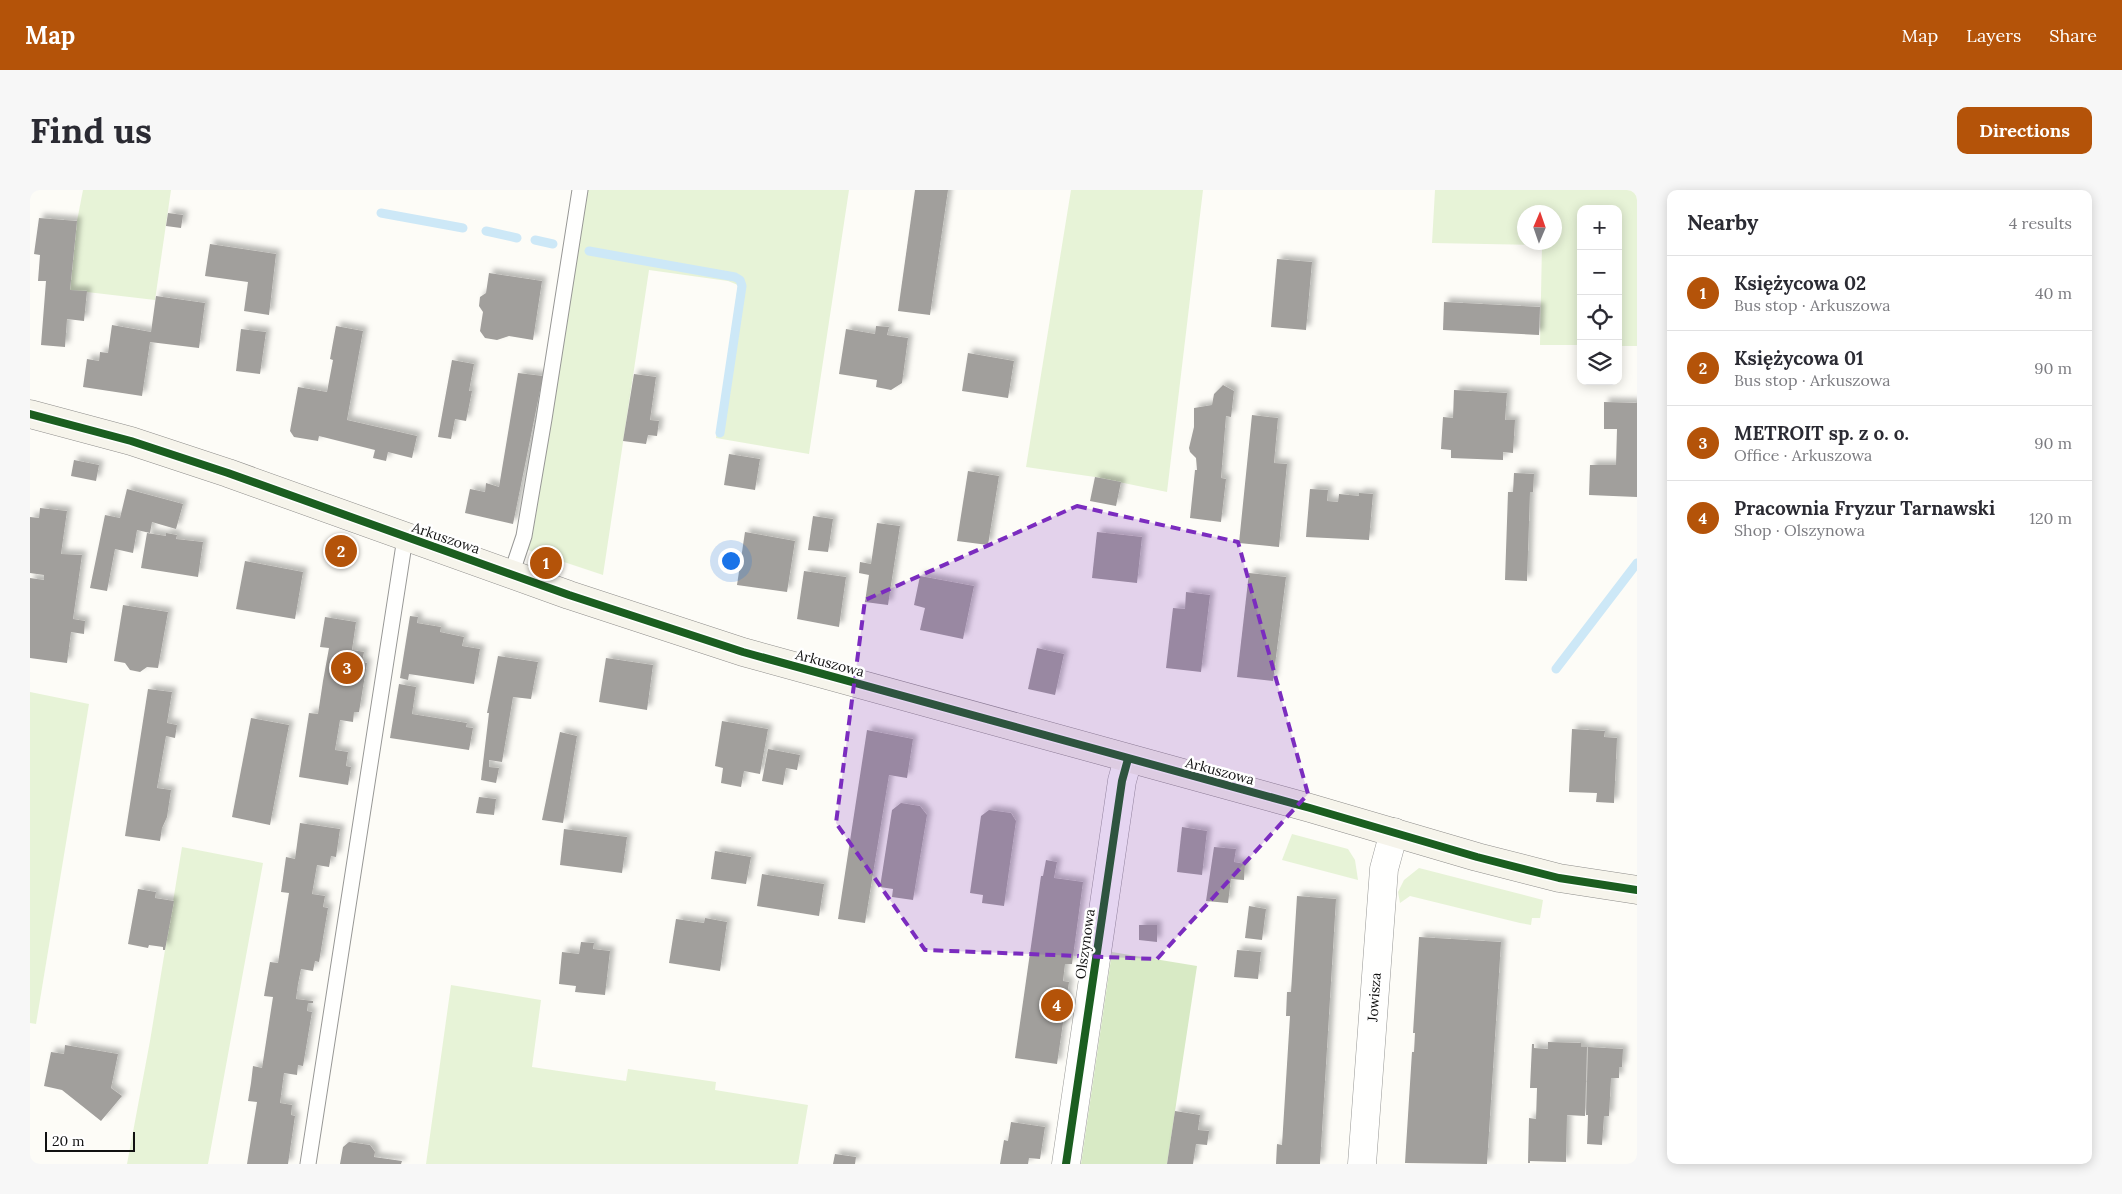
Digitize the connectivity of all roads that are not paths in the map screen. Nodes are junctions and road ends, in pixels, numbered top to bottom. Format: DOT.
graph roads {
  1 [pos="580,190"];
  2 [pos="30,414"];
  3 [pos="405,538"];
  4 [pos="512,575"];
  5 [pos="1128,759"];
  6 [pos="1394,832"];
  7 [pos="1637,890"];
  8 [pos="308,1164"];
  9 [pos="1066,1164"];
  10 [pos="1362,1164"];
  1 -- 4 [label="lane"];
  2 -- 3 [label="main road, Arkuszowa"];
  3 -- 4 [label="main road, Arkuszowa"];
  3 -- 8 [label="lane"];
  4 -- 5 [label="main road, Arkuszowa"];
  5 -- 6 [label="main road, Arkuszowa"];
  5 -- 9 [label="street, Olszynowa"];
  6 -- 7 [label="main road, Arkuszowa"];
  6 -- 10 [label="street, Jowisza"];
}
